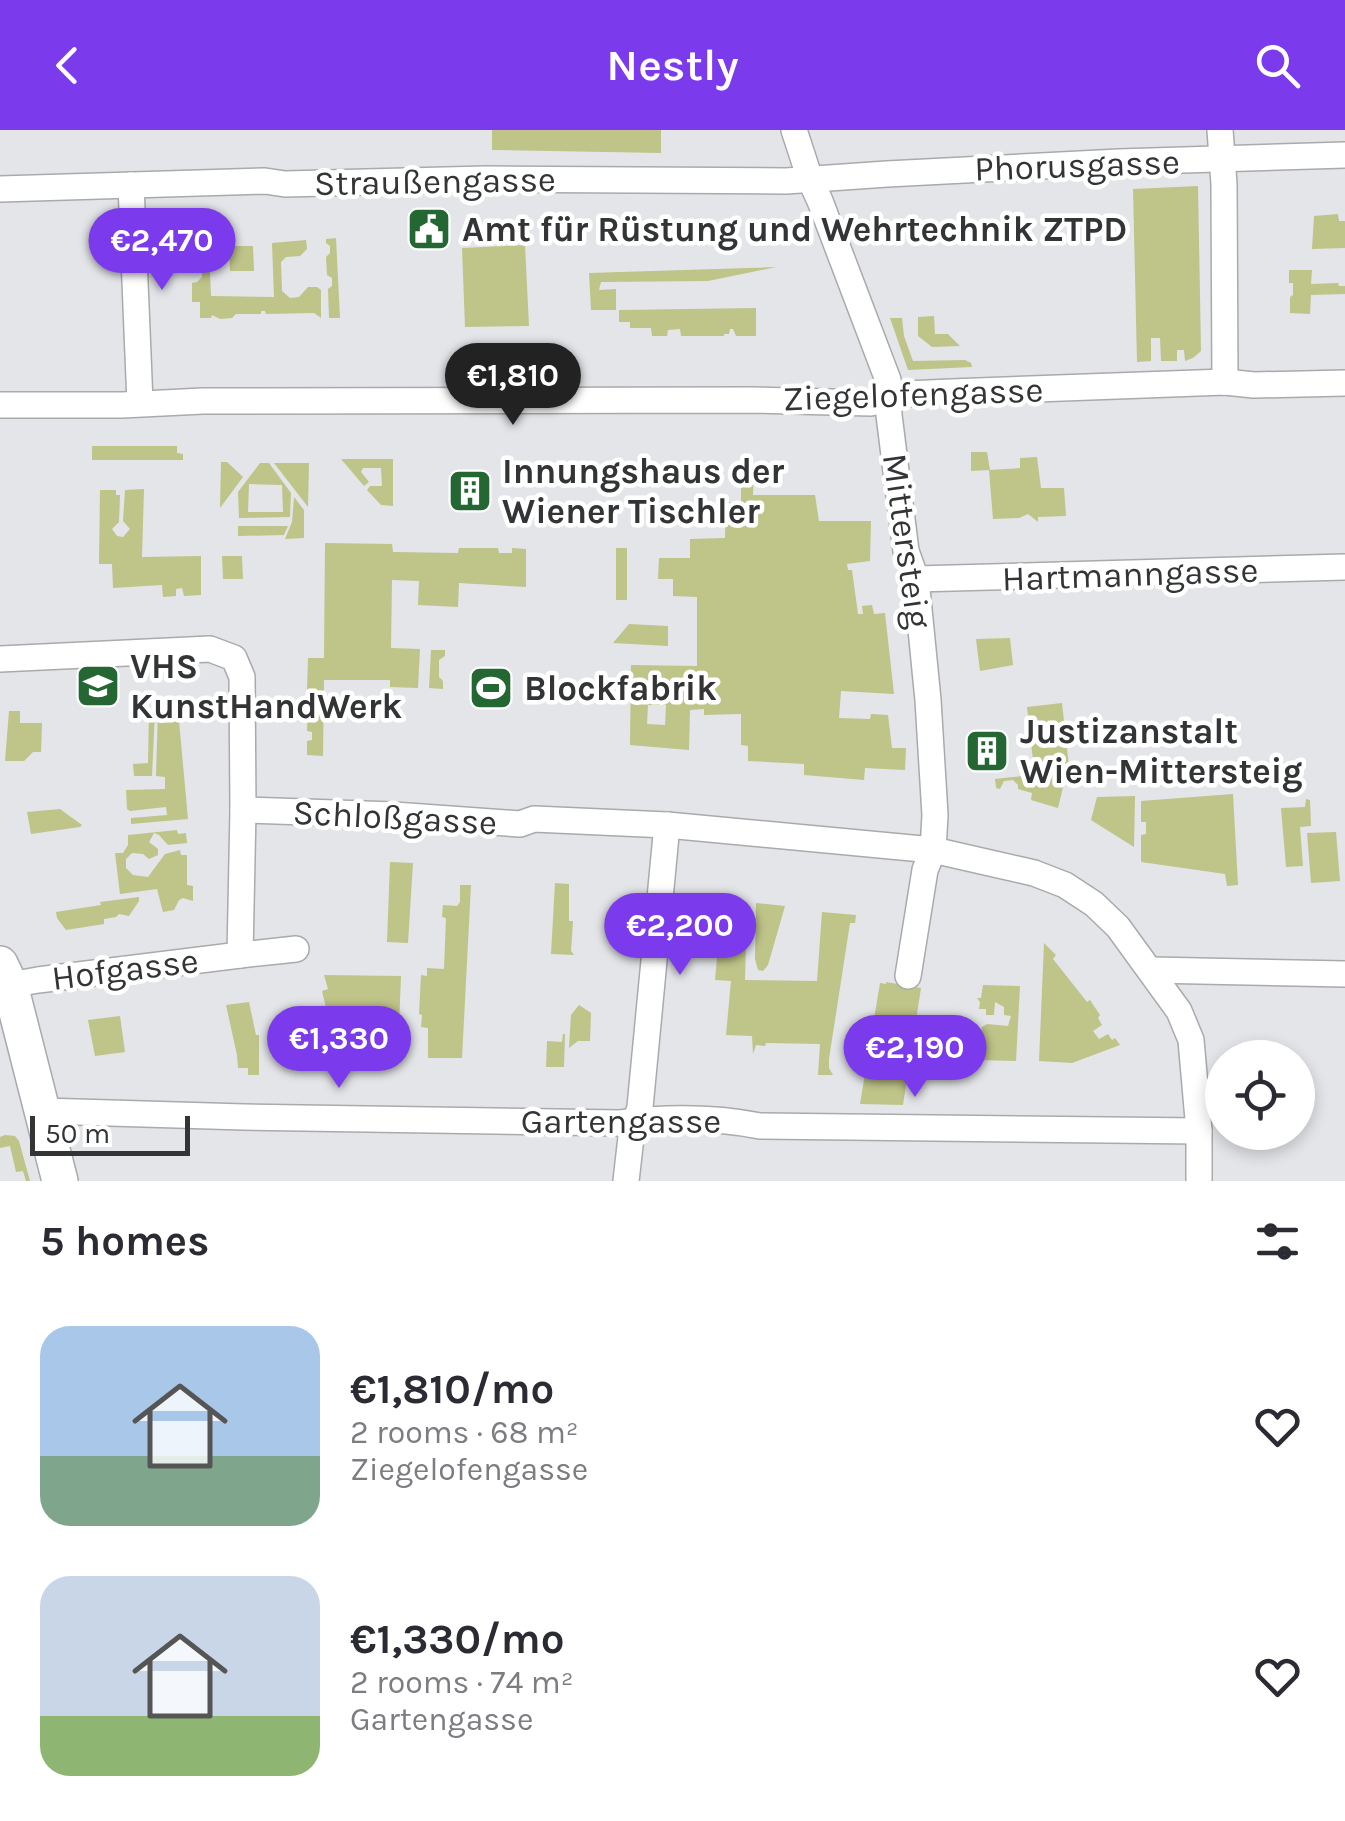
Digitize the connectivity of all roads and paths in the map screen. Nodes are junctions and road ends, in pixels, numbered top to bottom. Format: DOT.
graph roads {
  1 [pos="794,130"];
  2 [pos="1220,130"];
  3 [pos="1345,154"];
  4 [pos="1221,160"];
  5 [pos="810,179"];
  6 [pos="130,185"];
  7 [pos="0,189"];
  8 [pos="1225,382"];
  9 [pos="1345,383"];
  10 [pos="888,398"];
  11 [pos="0,404"];
  12 [pos="140,404"];
  13 [pos="1345,567"];
  14 [pos="916,580"];
  15 [pos="0,659"];
  16 [pos="244,810"];
  17 [pos="667,825"];
  18 [pos="933,850"];
  19 [pos="296,948"];
  20 [pos="240,955"];
  21 [pos="1152,970"];
  22 [pos="1345,974"];
  23 [pos="5,975"];
  24 [pos="908,976"];
  25 [pos="44,1111"];
  26 [pos="636,1121"];
  27 [pos="1199,1131"];
  28 [pos="60,1181"];
  29 [pos="626,1181"];
  30 [pos="1200,1181"];
  1 -- 5 [label="street, Mittersteig"];
  2 -- 4 [label="street"];
  3 -- 4 [label="street, Phorusgasse"];
  4 -- 5 [label="street, Phorusgasse"];
  4 -- 8 [label="street"];
  5 -- 6 [label="street, Straußengasse"];
  5 -- 10 [label="street, Mittersteig"];
  6 -- 7 [label="street, Straußengasse"];
  6 -- 12 [label="street"];
  8 -- 9 [label="street, Ziegelofengasse"];
  8 -- 10 [label="street, Ziegelofengasse"];
  10 -- 12 [label="street, Ziegelofengasse"];
  10 -- 14 [label="street, Mittersteig"];
  11 -- 12 [label="street, Ziegelofengasse"];
  13 -- 14 [label="street, Hartmanngasse"];
  14 -- 18 [label="street, Mittersteig"];
  15 -- 16 [label="street, Schloßgasse"];
  16 -- 17 [label="street, Schloßgasse"];
  16 -- 20 [label="street, Hofgasse"];
  17 -- 18 [label="street, Schloßgasse"];
  17 -- 26 [label="street"];
  18 -- 21 [label="street, Schloßgasse"];
  18 -- 24 [label="street, Mittersteig"];
  19 -- 20 [label="street, Hofgasse"];
  20 -- 23 [label="street, Hofgasse"];
  21 -- 22 [label="street"];
  21 -- 27 [label="street, Schloßgasse"];
  23 -- 25 [label="street"];
  25 -- 26 [label="street, Gartengasse"];
  25 -- 28 [label="street"];
  26 -- 27 [label="street, Gartengasse"];
  26 -- 29 [label="street"];
  27 -- 30 [label="street, Schloßgasse"];
}
